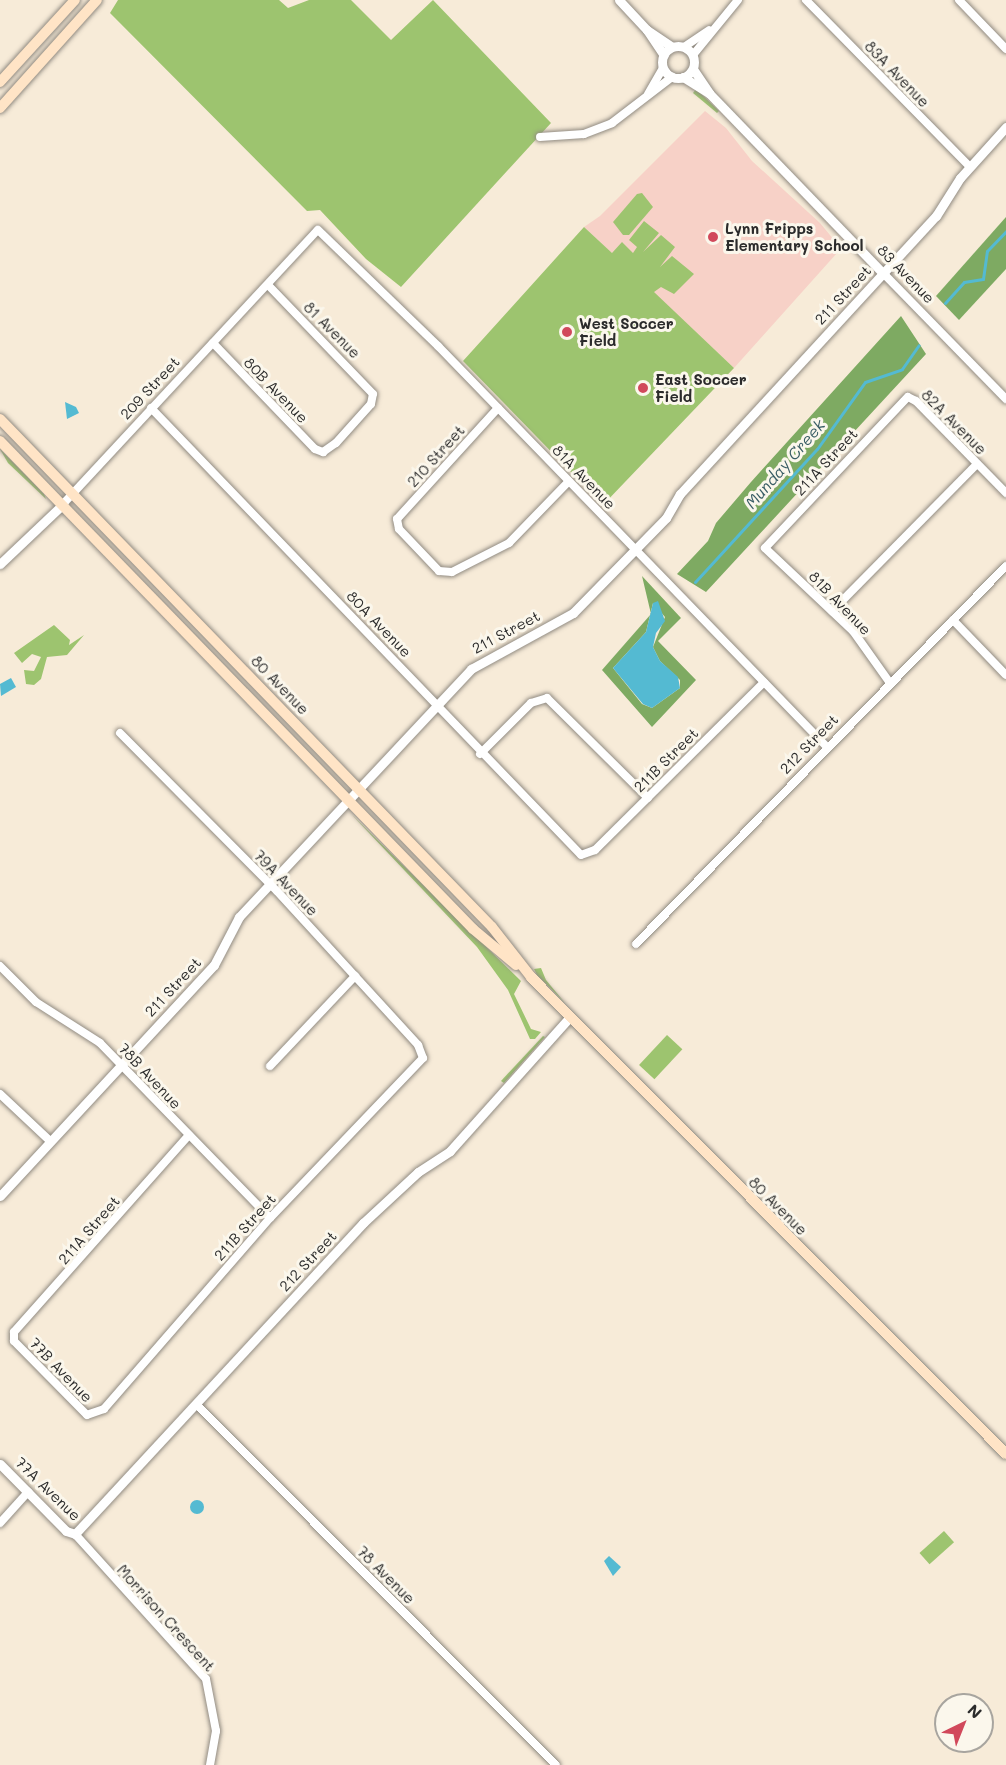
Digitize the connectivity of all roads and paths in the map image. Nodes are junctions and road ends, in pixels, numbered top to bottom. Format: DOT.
graph roads {
  1 [pos="75,0"];
  2 [pos="97,0"];
  3 [pos="619,0"];
  4 [pos="738,0"];
  5 [pos="806,0"];
  6 [pos="959,0"];
  7 [pos="647,30"];
  8 [pos="709,30"];
  9 [pos="672,47"];
  10 [pos="684,47"];
  11 [pos="1006,49"];
  12 [pos="664,55"];
  13 [pos="693,55"];
  14 [pos="663,68"];
  15 [pos="693,69"];
  16 [pos="672,77"];
  17 [pos="683,77"];
  18 [pos="0,82"];
  19 [pos="709,93"];
  20 [pos="648,94"];
  21 [pos="0,108"];
  22 [pos="1006,127"];
  23 [pos="540,137"];
  24 [pos="969,166"];
  25 [pos="318,230"];
  26 [pos="884,274"];
  27 [pos="268,285"];
  28 [pos="213,344"];
  29 [pos="908,397"];
  30 [pos="1006,399"];
  31 [pos="151,408"];
  32 [pos="498,408"];
  33 [pos="0,419"];
  34 [pos="0,441"];
  35 [pos="322,452"];
  36 [pos="977,464"];
  37 [pos="569,481"];
  38 [pos="1006,493"];
  39 [pos="73,494"];
  40 [pos="63,504"];
  41 [pos="765,548"];
  42 [pos="634,550"];
  43 [pos="0,564"];
  44 [pos="1006,566"];
  45 [pos="832,611"];
  46 [pos="953,620"];
  47 [pos="1006,675"];
  48 [pos="764,682"];
  49 [pos="890,683"];
  50 [pos="436,704"];
  51 [pos="120,733"];
  52 [pos="827,747"];
  53 [pos="480,754"];
  54 [pos="359,789"];
  55 [pos="648,798"];
  56 [pos="349,800"];
  57 [pos="587,855"];
  58 [pos="270,884"];
  59 [pos="636,944"];
  60 [pos="0,966"];
  61 [pos="355,976"];
  62 [pos="531,977"];
  63 [pos="570,1017"];
  64 [pos="423,1058"];
  65 [pos="121,1065"];
  66 [pos="270,1066"];
  67 [pos="0,1094"];
  68 [pos="188,1137"];
  69 [pos="50,1141"];
  70 [pos="0,1196"];
  71 [pos="270,1218"];
  72 [pos="14,1341"];
  73 [pos="196,1405"];
  74 [pos="89,1416"];
  75 [pos="1006,1454"];
  76 [pos="0,1464"];
  77 [pos="28,1492"];
  78 [pos="0,1523"];
  79 [pos="75,1534"];
  80 [pos="210,1765"];
  81 [pos="556,1765"];
  1 -- 18 [label="main road"];
  2 -- 21 [label="main road"];
  3 -- 7 [label="street"];
  4 -- 8 [label="street"];
  5 -- 24 [label="street, 83A Avenue"];
  6 -- 11 [label="street"];
  7 -- 9 [label="street"];
  7 -- 12 [label="street"];
  8 -- 10 [label="street"];
  8 -- 13 [label="street"];
  9 -- 10 [label="street"];
  9 -- 12 [label="street"];
  10 -- 13 [label="street"];
  12 -- 14 [label="street"];
  13 -- 15 [label="street"];
  14 -- 16 [label="street"];
  14 -- 20 [label="street"];
  15 -- 17 [label="street"];
  15 -- 19 [label="street, 83 Avenue"];
  16 -- 17 [label="street"];
  16 -- 20 [label="street"];
  17 -- 19 [label="street, 83 Avenue"];
  19 -- 26 [label="street, 83 Avenue"];
  20 -- 23 [label="street"];
  22 -- 24 [label="street, 211 Street"];
  24 -- 26 [label="street, 211 Street"];
  25 -- 27 [label="street, 209 Street"];
  25 -- 32 [label="street, 81A Avenue"];
  26 -- 30 [label="street, 83 Avenue"];
  26 -- 42 [label="street, 211 Street"];
  27 -- 28 [label="street, 209 Street"];
  27 -- 35 [label="street, 81 Avenue"];
  28 -- 31 [label="street, 209 Street"];
  28 -- 35 [label="street, 80B Avenue"];
  29 -- 36 [label="street, 82A Avenue"];
  29 -- 41 [label="street, 211A Street"];
  31 -- 39 [label="street, 209 Street"];
  31 -- 50 [label="street, 80A Avenue"];
  32 -- 37 [label="street, 81A Avenue"];
  32 -- 37 [label="street, 210 Street"];
  33 -- 39 [label="main road, 80 Avenue"];
  34 -- 40 [label="main road, 80 Avenue"];
  36 -- 38 [label="street, 82A Avenue"];
  36 -- 45 [label="street"];
  37 -- 42 [label="street, 81A Avenue"];
  39 -- 40 [label="street, 209 Street"];
  39 -- 54 [label="main road, 80 Avenue"];
  40 -- 43 [label="street, 209 Street"];
  40 -- 56 [label="main road, 80 Avenue"];
  41 -- 45 [label="street, 81B Avenue"];
  42 -- 48 [label="street, 81A Avenue"];
  42 -- 50 [label="street, 211 Street"];
  44 -- 46 [label="street, 212 Street"];
  45 -- 49 [label="street, 81B Avenue"];
  46 -- 47 [label="street"];
  46 -- 49 [label="street, 212 Street"];
  48 -- 52 [label="street, 81A Avenue"];
  48 -- 55 [label="street, 211B Street"];
  49 -- 52 [label="street, 212 Street"];
  50 -- 53 [label="street, 80A Avenue"];
  50 -- 54 [label="street, 211 Street"];
  51 -- 58 [label="street, 79A Avenue"];
  52 -- 59 [label="street, 212 Street"];
  53 -- 55 [label="street"];
  53 -- 57 [label="street, 80A Avenue"];
  54 -- 56 [label="street, 211 Street"];
  54 -- 62 [label="main road, 80 Avenue"];
  55 -- 57 [label="street, 211B Street"];
  56 -- 58 [label="street, 211 Street"];
  56 -- 62 [label="main road, 80 Avenue"];
  58 -- 61 [label="street, 79A Avenue"];
  58 -- 65 [label="street, 211 Street"];
  60 -- 65 [label="street, 78B Avenue"];
  61 -- 64 [label="street, 79A Avenue"];
  61 -- 66 [label="street"];
  62 -- 63 [label="main road, 80 Avenue"];
  63 -- 73 [label="street, 212 Street"];
  63 -- 75 [label="main road, 80 Avenue"];
  64 -- 71 [label="street, 211B Street"];
  65 -- 68 [label="street, 78B Avenue"];
  65 -- 69 [label="street, 211 Street"];
  67 -- 69 [label="street"];
  68 -- 71 [label="street, 78B Avenue"];
  68 -- 72 [label="street, 211A Street"];
  69 -- 70 [label="street, 211 Street"];
  71 -- 74 [label="street, 211B Street"];
  72 -- 74 [label="street, 77B Avenue"];
  73 -- 79 [label="street, 212 Street"];
  73 -- 81 [label="street, 78 Avenue"];
  76 -- 77 [label="street, 77A Avenue"];
  77 -- 78 [label="street"];
  77 -- 79 [label="street, 77A Avenue"];
  79 -- 80 [label="street, Morrison Crescent"];
}
